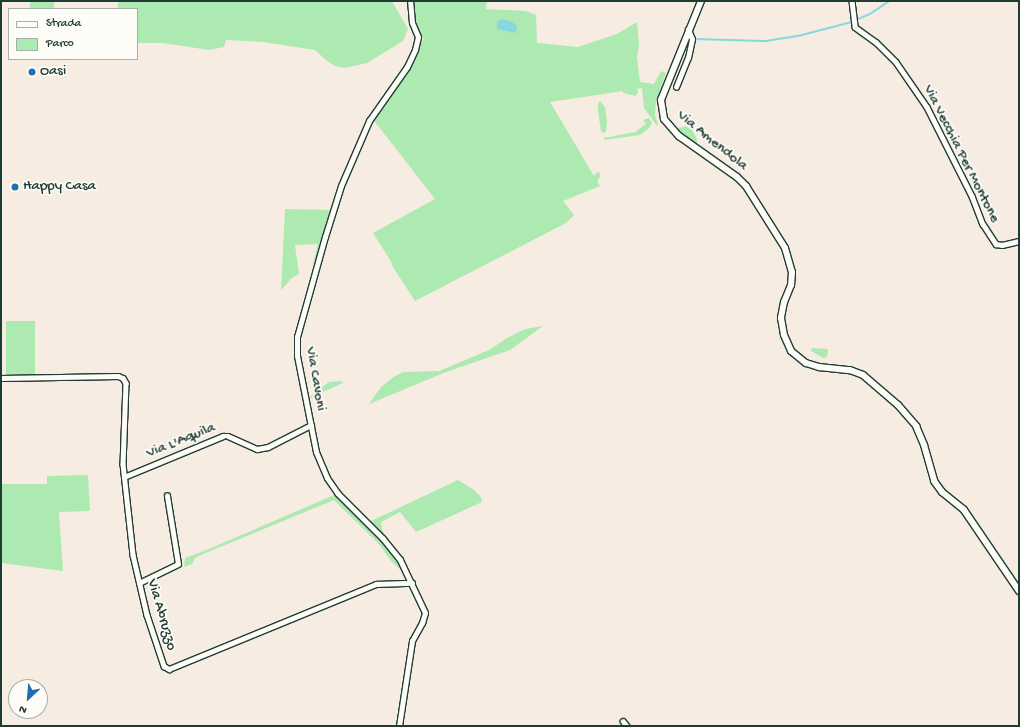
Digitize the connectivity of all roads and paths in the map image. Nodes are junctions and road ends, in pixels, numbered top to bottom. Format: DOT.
graph roads {
  1 [pos="410,1"];
  2 [pos="701,1"];
  3 [pos="852,1"];
  4 [pos="688,30"];
  5 [pos="676,87"];
  6 [pos="1019,241"];
  7 [pos="1,378"];
  8 [pos="311,425"];
  9 [pos="124,477"];
  10 [pos="167,496"];
  11 [pos="139,583"];
  12 [pos="412,583"];
  13 [pos="1019,591"];
  14 [pos="623,721"];
  15 [pos="399,726"];
  16 [pos="627,726"];
  1 -- 8 [label="street, Via Cavoni"];
  2 -- 4 [label="main road, Via Amendola"];
  3 -- 6 [label="street, Via Vecchia Per Montone"];
  4 -- 5 [label="street"];
  4 -- 13 [label="main road, Via Amendola"];
  7 -- 9 [label="street, Via Abruzzo"];
  8 -- 9 [label="street, Via L'Aquila"];
  8 -- 12 [label="street, Via Cavoni"];
  9 -- 11 [label="street, Via Abruzzo"];
  10 -- 11 [label="street"];
  11 -- 12 [label="street, Via Abruzzo"];
  12 -- 15 [label="street, Via Cavoni"];
  14 -- 16 [label="street"];
}
